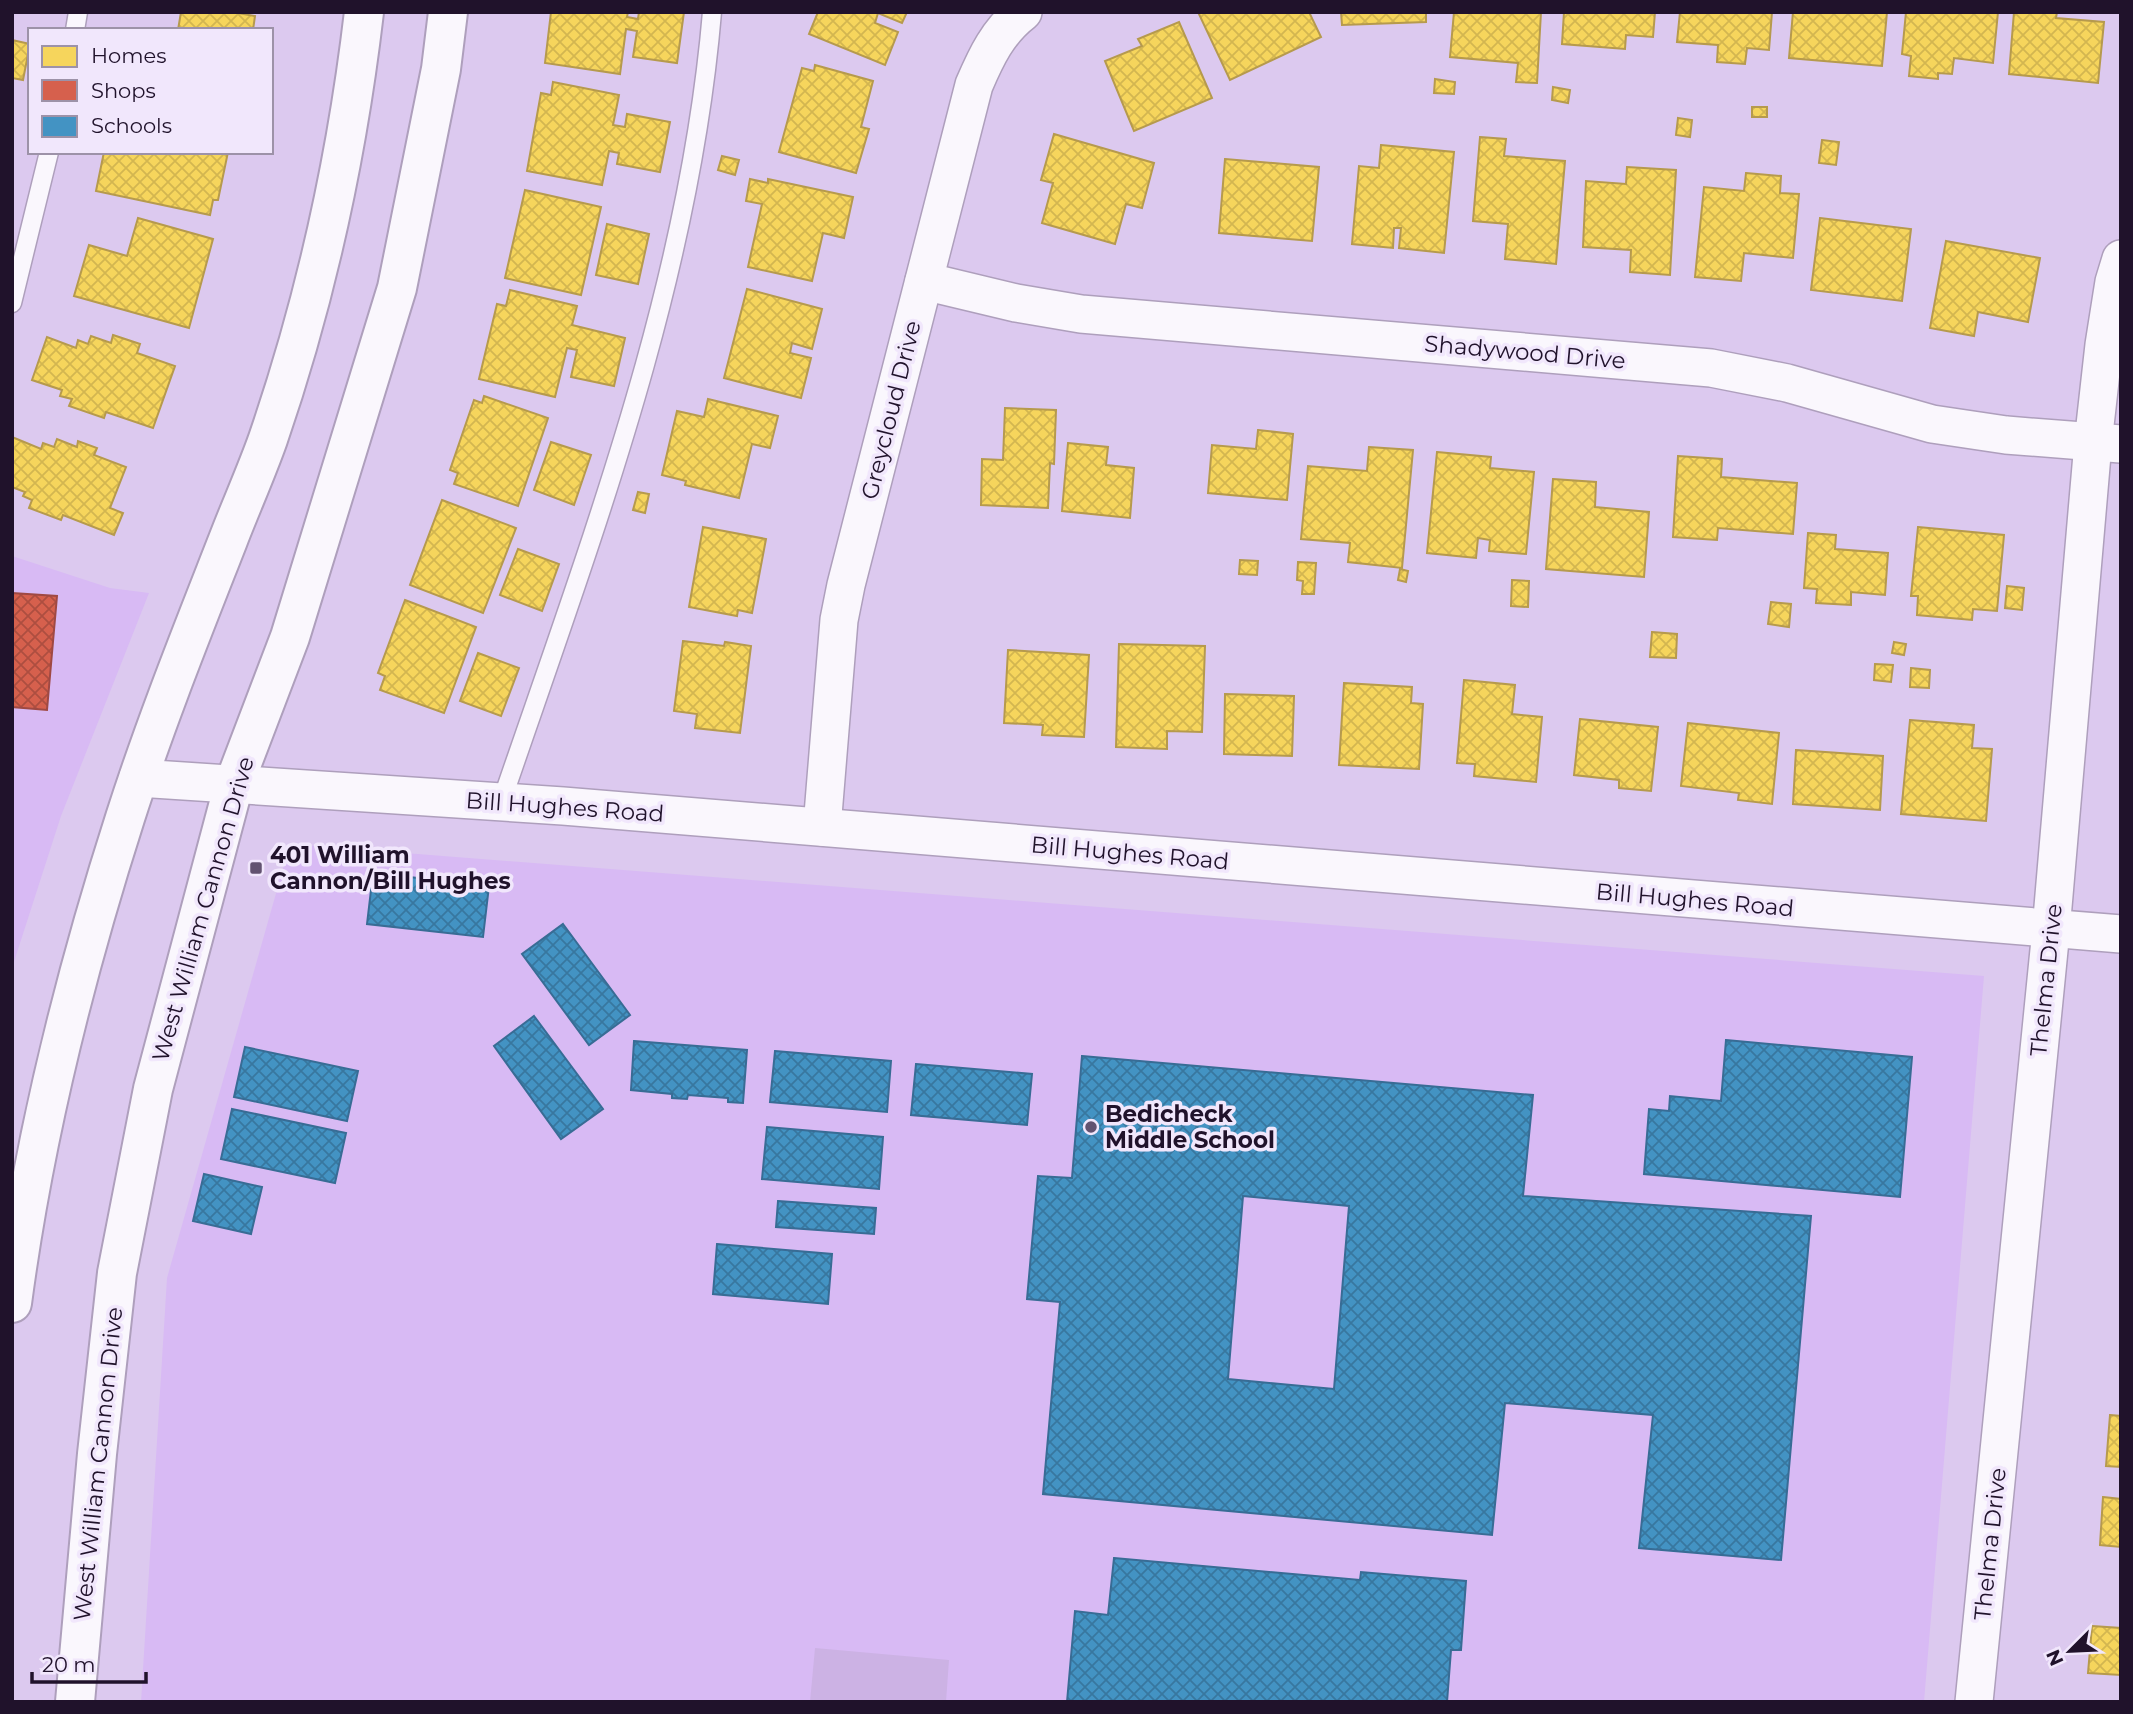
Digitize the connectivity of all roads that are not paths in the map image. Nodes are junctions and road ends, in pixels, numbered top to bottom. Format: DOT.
graph roads {
  1 [pos="364,12"];
  2 [pos="448,12"];
  3 [pos="712,12"];
  4 [pos="1023,12"];
  5 [pos="49,154"];
  6 [pos="2121,259"];
  7 [pos="924,281"];
  8 [pos="12,303"];
  9 [pos="2107,443"];
  10 [pos="138,779"];
  11 [pos="234,784"];
  12 [pos="502,803"];
  13 [pos="822,827"];
  14 [pos="2051,930"];
  15 [pos="2121,934"];
  16 [pos="12,1303"];
  17 [pos="75,1702"];
  18 [pos="1974,1702"];
  1 -- 10 [label="main road"];
  2 -- 11 [label="main road, West William Cannon Drive"];
  3 -- 12 [label="lane"];
  4 -- 7 [label="street, Greycloud Drive"];
  5 -- 8 [label="lane"];
  6 -- 9 [label="street, Thelma Drive"];
  7 -- 9 [label="street, Shadywood Drive"];
  7 -- 13 [label="street, Greycloud Drive"];
  9 -- 14 [label="street, Thelma Drive"];
  10 -- 11 [label="street, Bill Hughes Road"];
  10 -- 16 [label="main road"];
  11 -- 12 [label="street, Bill Hughes Road"];
  11 -- 17 [label="main road, West William Cannon Drive"];
  12 -- 13 [label="street, Bill Hughes Road"];
  13 -- 14 [label="street, Bill Hughes Road"];
  14 -- 15 [label="street, Bill Hughes Road"];
  14 -- 18 [label="street, Thelma Drive"];
}
